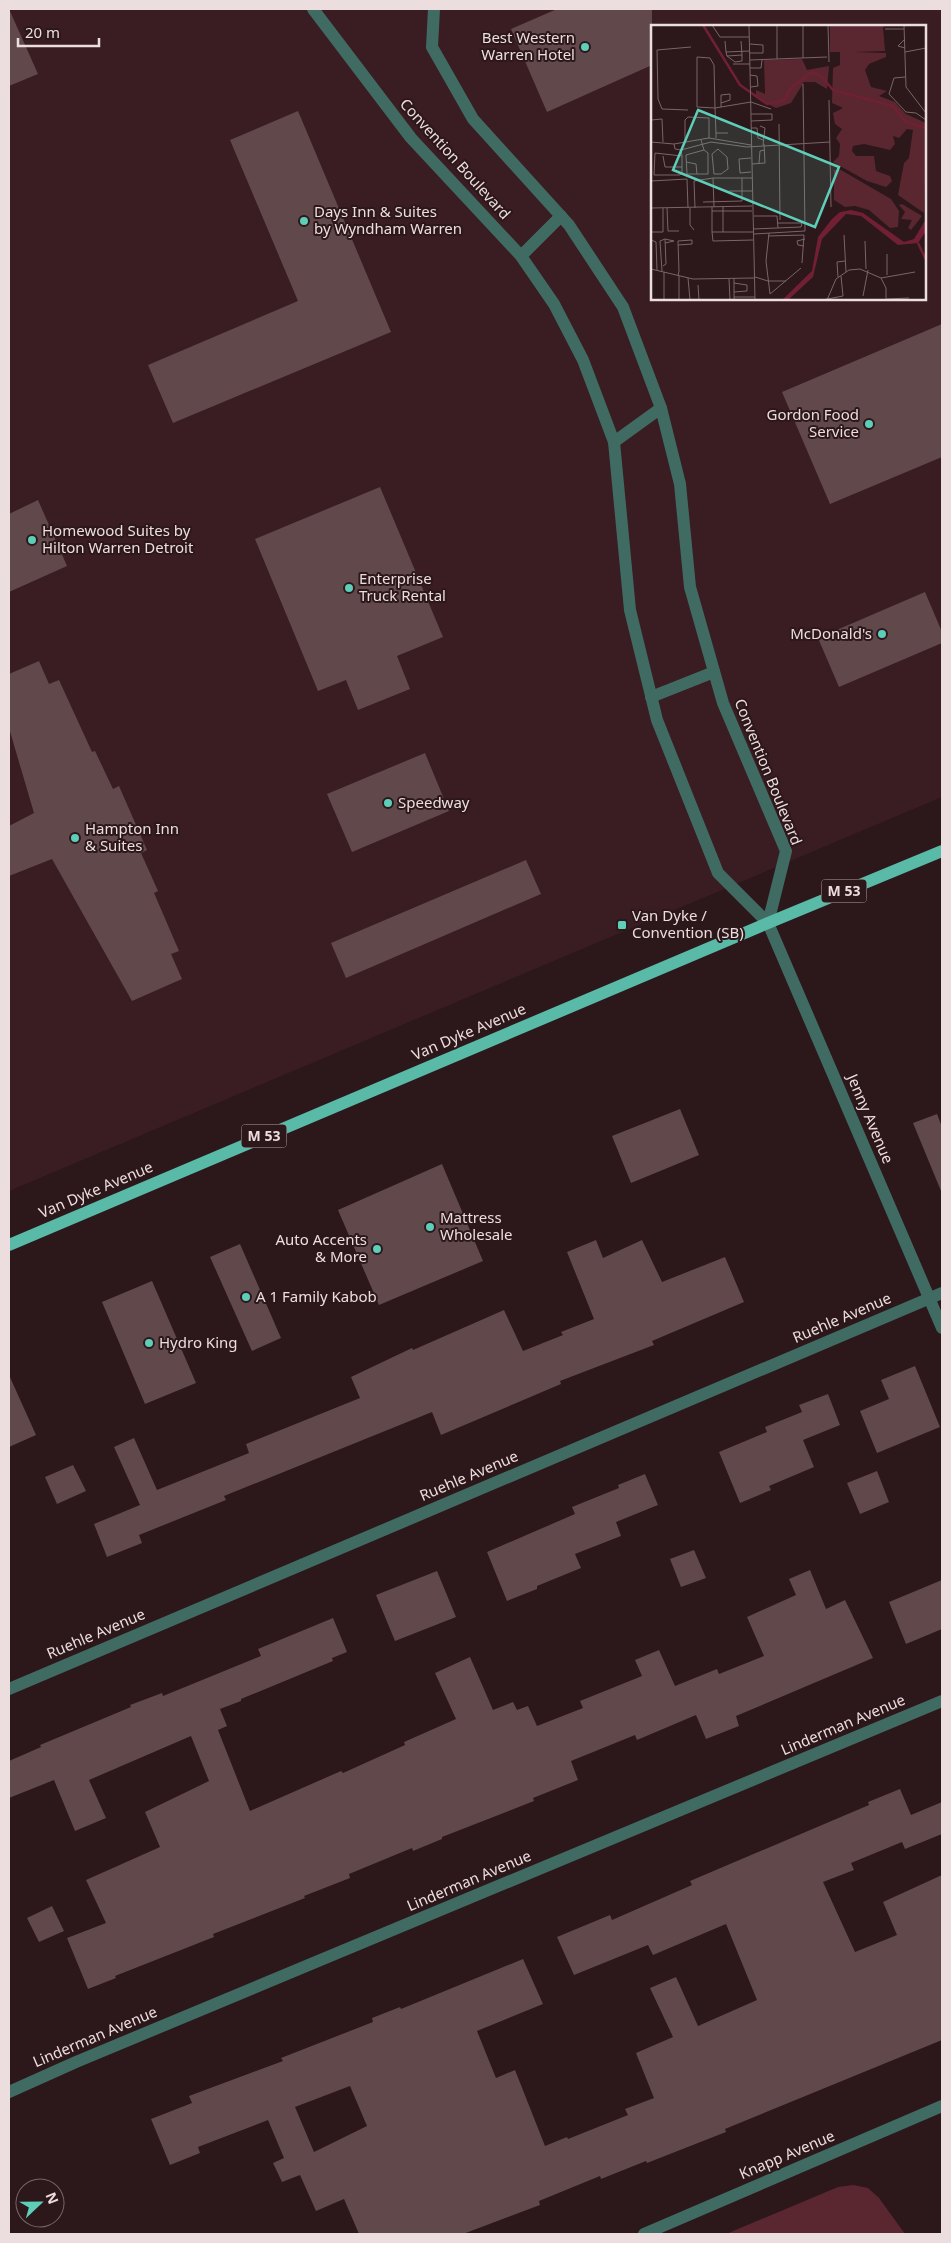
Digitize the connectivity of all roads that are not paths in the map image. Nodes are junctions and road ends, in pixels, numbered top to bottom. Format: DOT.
graph roads {
  1 [pos="314,9"];
  2 [pos="434,9"];
  3 [pos="561,216"];
  4 [pos="521,256"];
  5 [pos="661,408"];
  6 [pos="614,442"];
  7 [pos="714,672"];
  8 [pos="651,697"];
  9 [pos="942,851"];
  10 [pos="768,923"];
  11 [pos="9,1245"];
  12 [pos="942,1293"];
  13 [pos="929,1299"];
  14 [pos="942,1328"];
  15 [pos="9,1688"];
  16 [pos="942,1701"];
  17 [pos="9,2092"];
  18 [pos="942,2106"];
  19 [pos="644,2234"];
  1 -- 4 [label="street, Convention Boulevard"];
  2 -- 3 [label="street, Convention Boulevard"];
  3 -- 4 [label="street"];
  3 -- 5 [label="street, Convention Boulevard"];
  4 -- 6 [label="street, Convention Boulevard"];
  5 -- 6 [label="street"];
  5 -- 7 [label="street, Convention Boulevard"];
  6 -- 8 [label="street, Convention Boulevard"];
  7 -- 8 [label="street"];
  7 -- 10 [label="street, Convention Boulevard"];
  8 -- 10 [label="street, Convention Boulevard"];
  9 -- 10 [label="main road, Van Dyke Avenue / M 53"];
  10 -- 11 [label="main road, Van Dyke Avenue / M 53"];
  10 -- 13 [label="street, Jenny Avenue"];
  12 -- 13 [label="street, Ruehle Avenue"];
  13 -- 14 [label="street, Jenny Avenue"];
  13 -- 15 [label="street, Ruehle Avenue"];
  16 -- 17 [label="street, Linderman Avenue"];
  18 -- 19 [label="street, Knapp Avenue"];
}
